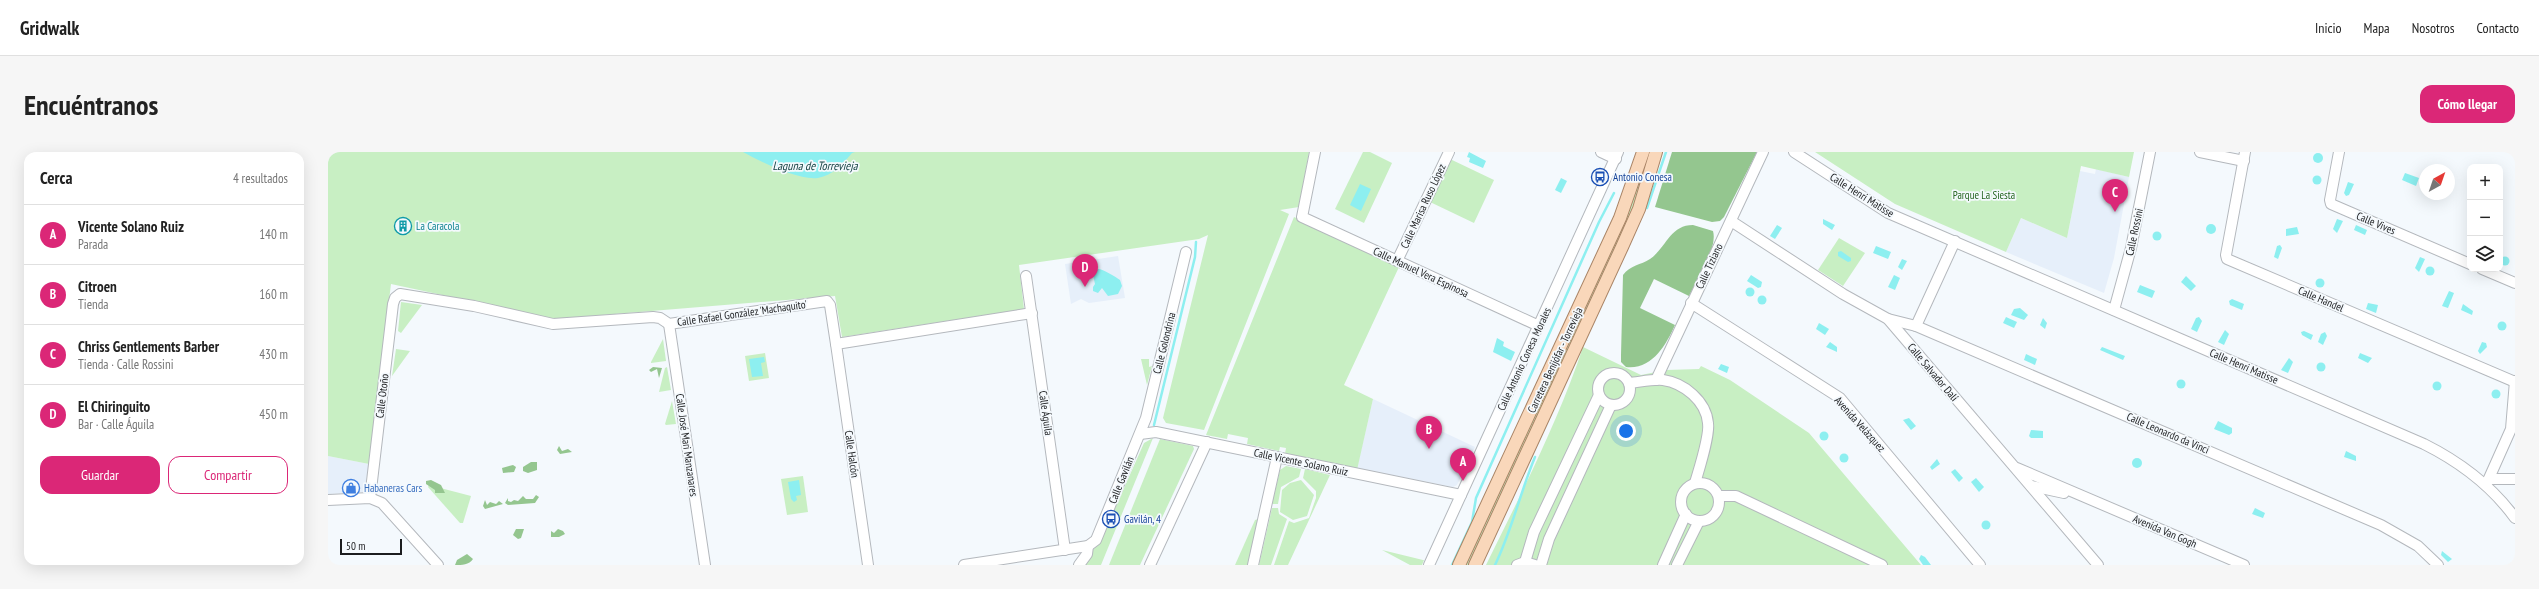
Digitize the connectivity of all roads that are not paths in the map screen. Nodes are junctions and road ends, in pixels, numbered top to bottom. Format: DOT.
graph roads {
  1 [pos="1315,152"];
  2 [pos="1449,152"];
  3 [pos="1601,152"];
  4 [pos="1643,152"];
  5 [pos="1656,152"];
  6 [pos="1762,152"];
  7 [pos="1794,152"];
  8 [pos="2150,152"];
  9 [pos="2200,152"];
  10 [pos="2339,152"];
  11 [pos="1617,155"];
  12 [pos="2245,156"];
  13 [pos="1731,221"];
  14 [pos="1955,241"];
  15 [pos="1186,252"];
  16 [pos="1397,261"];
  17 [pos="2467,263"];
  18 [pos="2489,272"];
  19 [pos="1026,276"];
  20 [pos="2515,283"];
  21 [pos="397,295"];
  22 [pos="1691,303"];
  23 [pos="2114,310"];
  24 [pos="1032,313"];
  25 [pos="1888,319"];
  26 [pos="669,324"];
  27 [pos="1539,326"];
  28 [pos="1916,326"];
  29 [pos="836,344"];
  30 [pos="1656,380"];
  31 [pos="2515,382"];
  32 [pos="1629,383"];
  33 [pos="1599,395"];
  34 [pos="1611,405"];
  35 [pos="1140,434"];
  36 [pos="1207,442"];
  37 [pos="1277,457"];
  38 [pos="2015,467"];
  39 [pos="2515,479"];
  40 [pos="2049,482"];
  41 [pos="2488,482"];
  42 [pos="1695,483"];
  43 [pos="2031,486"];
  44 [pos="1461,495"];
  45 [pos="1719,496"];
  46 [pos="370,498"];
  47 [pos="2086,498"];
  48 [pos="328,500"];
  49 [pos="1686,514"];
  50 [pos="2515,518"];
  51 [pos="1699,521"];
  52 [pos="1088,546"];
  53 [pos="1065,550"];
  54 [pos="1521,563"];
  55 [pos="438,565"];
  56 [pos="705,565"];
  57 [pos="868,565"];
  58 [pos="964,565"];
  59 [pos="1079,565"];
  60 [pos="1150,565"];
  61 [pos="1253,565"];
  62 [pos="1428,565"];
  63 [pos="1459,565"];
  64 [pos="1475,565"];
  65 [pos="1535,565"];
  66 [pos="1541,565"];
  67 [pos="1663,565"];
  68 [pos="1677,565"];
  69 [pos="1882,565"];
  70 [pos="1980,565"];
  71 [pos="2098,565"];
  72 [pos="2244,565"];
  73 [pos="2438,565"];
  1 -- 16 [label="street, Calle Manuel Vera Espinosa"];
  2 -- 16 [label="street, Calle Marisa Ruso López"];
  3 -- 11 [label="street"];
  4 -- 63 [label="main road, Carretera Benijófar - Torrevieja"];
  5 -- 64 [label="main road, Carretera Benijófar - Torrevieja"];
  6 -- 13 [label="street, Calle Tiziano"];
  7 -- 14 [label="street, Calle Henri Matisse"];
  8 -- 23 [label="street, Calle Rossini"];
  9 -- 12 [label="street"];
  10 -- 17 [label="street, Calle Vives"];
  11 -- 27 [label="street, Calle Antonio Conesa Morales"];
  12 -- 31 [label="street, Calle Handel"];
  13 -- 22 [label="street, Calle Tiziano"];
  13 -- 25 [label="street, Calle Salvador Dalí"];
  14 -- 23 [label="street, Calle Henri Matisse"];
  14 -- 28 [label="street"];
  15 -- 35 [label="street, Calle Golondrina"];
  16 -- 27 [label="street, Calle Manuel Vera Espinosa"];
  18 -- 20 [label="street"];
  19 -- 24 [label="street, Calle Águila"];
  21 -- 26 [label="street, Calle Rafael González 'Machaquito'"];
  21 -- 46 [label="street, Calle Otoño"];
  22 -- 30 [label="street, Calle Tiziano"];
  22 -- 70 [label="street, Avenida Velázquez"];
  23 -- 41 [label="street, Calle Henri Matisse"];
  24 -- 29 [label="street"];
  24 -- 53 [label="street, Calle Águila"];
  25 -- 28 [label="street, Calle Leonardo da Vinci"];
  25 -- 38 [label="street, Calle Salvador Dalí"];
  26 -- 29 [label="street, Calle Rafael González 'Machaquito'"];
  26 -- 56 [label="street, Calle José Mari Manzanares"];
  27 -- 44 [label="street, Calle Antonio Conesa Morales"];
  28 -- 73 [label="street, Calle Leonardo da Vinci"];
  29 -- 57 [label="street, Calle Halcón"];
  30 -- 32 [label="street"];
  30 -- 42 [label="street"];
  31 -- 41 [label="street"];
  32 -- 33 [label="street"];
  32 -- 34 [label="street"];
  33 -- 34 [label="street"];
  33 -- 54 [label="street"];
  34 -- 66 [label="street"];
  35 -- 36 [label="street, Calle Vicente Solano Ruiz"];
  35 -- 52 [label="street, Calle Gavilán"];
  36 -- 37 [label="street, Calle Vicente Solano Ruiz"];
  36 -- 60 [label="street"];
  37 -- 44 [label="street, Calle Vicente Solano Ruiz"];
  37 -- 61 [label="street"];
  38 -- 40 [label="street, Avenida Van Gogh"];
  38 -- 43 [label="street, Calle Salvador Dalí"];
  39 -- 41 [label="street"];
  40 -- 43 [label="street"];
  40 -- 47 [label="street, Avenida Van Gogh"];
  41 -- 50 [label="street, Calle Henri Matisse"];
  42 -- 45 [label="street"];
  42 -- 49 [label="street"];
  43 -- 47 [label="street, Avenida Van Gogh"];
  43 -- 71 [label="street, Calle Salvador Dalí"];
  44 -- 62 [label="street, Calle Antonio Conesa Morales"];
  45 -- 51 [label="street"];
  45 -- 69 [label="street"];
  46 -- 48 [label="street"];
  46 -- 55 [label="street"];
  47 -- 72 [label="street, Avenida Van Gogh"];
  49 -- 51 [label="street"];
  49 -- 67 [label="street"];
  51 -- 68 [label="street"];
  52 -- 53 [label="street"];
  52 -- 59 [label="street, Calle Gavilán"];
  53 -- 58 [label="street"];
  54 -- 65 [label="street"];
}
